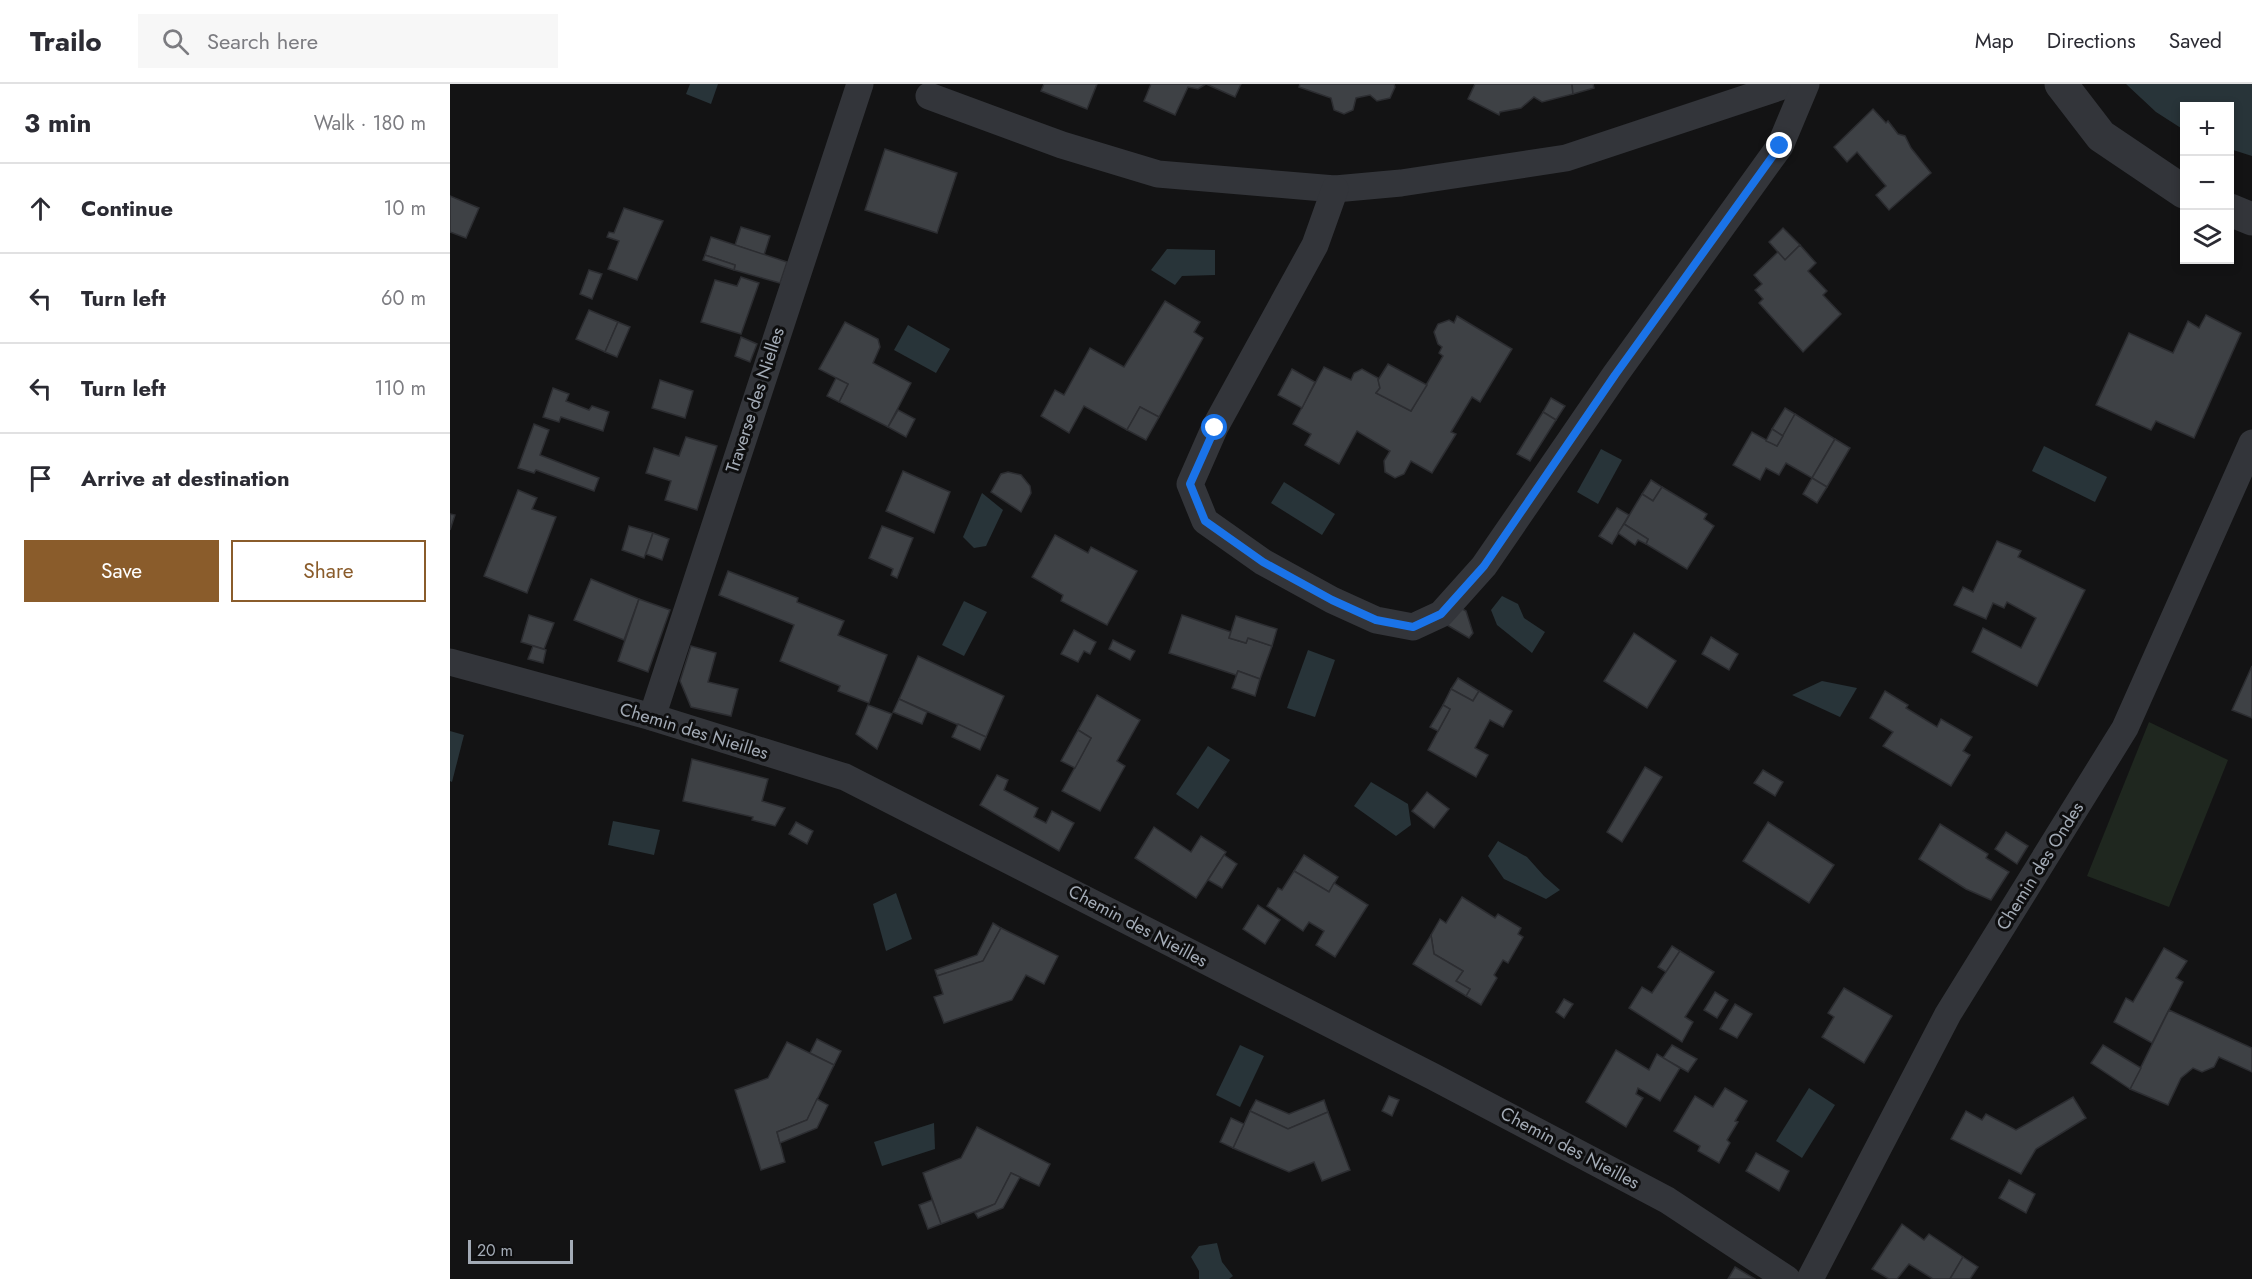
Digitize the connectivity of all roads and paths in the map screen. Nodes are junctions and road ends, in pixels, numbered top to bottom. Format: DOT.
graph roads {
  1 [pos="860,84"];
  2 [pos="1789,84"];
  3 [pos="1806,84"];
  4 [pos="2061,84"];
  5 [pos="929,96"];
  6 [pos="1335,189"];
  7 [pos="2180,189"];
  8 [pos="2234,212"];
  9 [pos="2252,219"];
  10 [pos="2252,443"];
  11 [pos="450,662"];
  12 [pos="652,717"];
  13 [pos="1787,1279"];
  14 [pos="1810,1279"];
  1 -- 12 [label="street, Traverse des Nielles"];
  2 -- 6 [label="street"];
  3 -- 6 [label="street"];
  4 -- 7 [label="street"];
  5 -- 6 [label="street"];
  8 -- 9 [label="street"];
  10 -- 14 [label="street, Chemin des Ondes"];
  11 -- 12 [label="street, Chemin des Nieilles"];
  12 -- 13 [label="street, Chemin des Nieilles"];
}
